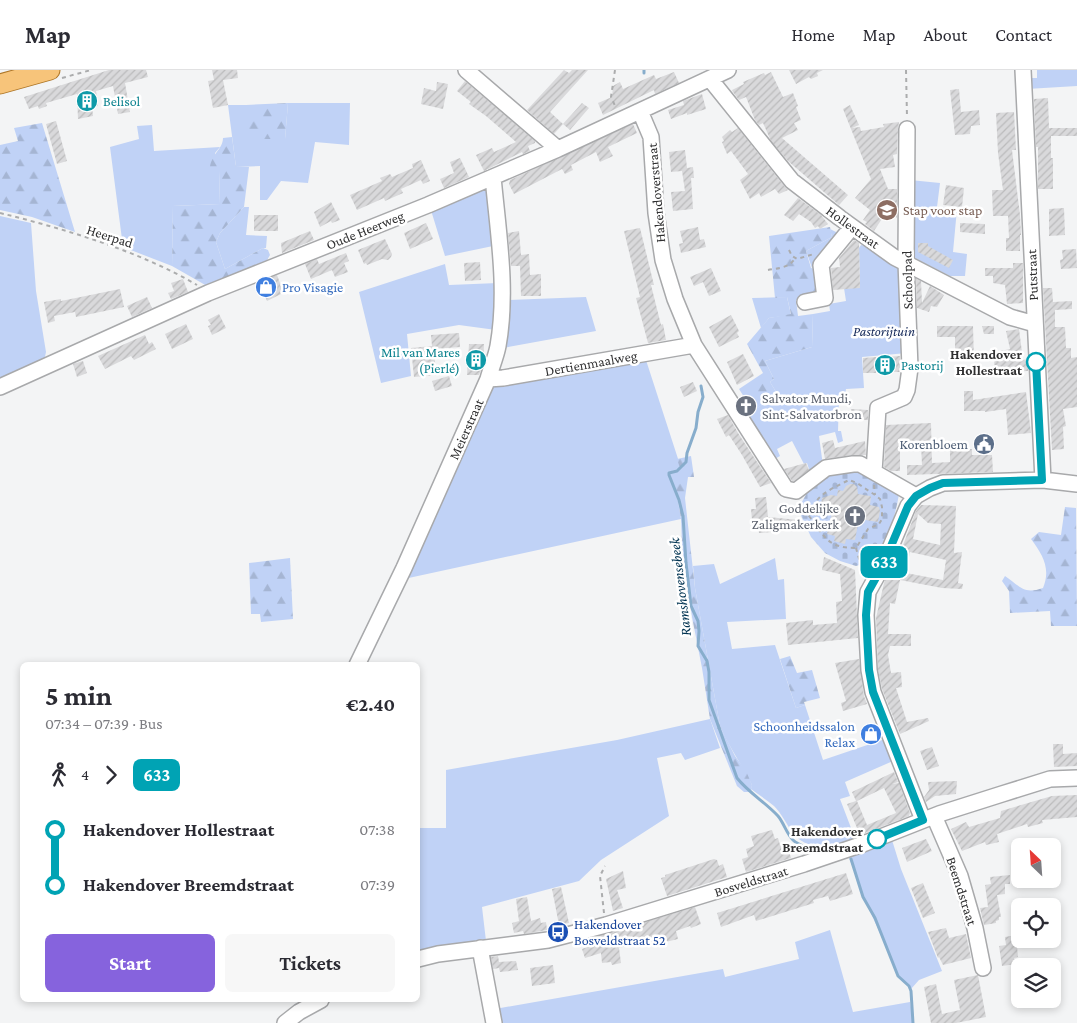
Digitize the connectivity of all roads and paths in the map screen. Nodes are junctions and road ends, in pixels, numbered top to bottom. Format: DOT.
graph roads {
  1 [pos="50,70"];
  2 [pos="466,70"];
  3 [pos="615,70"];
  4 [pos="728,70"];
  5 [pos="906,70"];
  6 [pos="1024,70"];
  7 [pos="710,79"];
  8 [pos="0,84"];
  9 [pos="640,111"];
  10 [pos="620,120"];
  11 [pos="907,129"];
  12 [pos="558,149"];
  13 [pos="493,177"];
  14 [pos="0,213"];
  15 [pos="852,227"];
  16 [pos="788,250"];
  17 [pos="795,258"];
  18 [pos="824,261"];
  19 [pos="906,262"];
  20 [pos="768,270"];
  21 [pos="208,293"];
  22 [pos="805,302"];
  23 [pos="1034,324"];
  24 [pos="694,345"];
  25 [pos="488,379"];
  26 [pos="0,387"];
  27 [pos="874,477"];
  28 [pos="1042,480"];
  29 [pos="1077,484"];
  30 [pos="875,495"];
  31 [pos="916,496"];
  32 [pos="803,506"];
  33 [pos="819,527"];
  34 [pos="856,548"];
  35 [pos="862,566"];
  36 [pos="358,662"];
  37 [pos="1077,778"];
  38 [pos="928,818"];
  39 [pos="606,866"];
  40 [pos="606,925"];
  41 [pos="480,948"];
  42 [pos="420,959"];
  43 [pos="982,968"];
  44 [pos="314,1002"];
  45 [pos="300,1006"];
  46 [pos="285,1023"];
  47 [pos="494,1023"];
  1 -- 8 [label="main road"];
  2 -- 12 [label="street"];
  3 -- 10 [label="path"];
  4 -- 7 [label="street, Oude Heerweg"];
  5 -- 11 [label="path"];
  6 -- 23 [label="street, Putstraat"];
  7 -- 9 [label="street, Oude Heerweg"];
  7 -- 15 [label="street, Hollestraat"];
  9 -- 10 [label="street, Oude Heerweg"];
  9 -- 24 [label="street, Hakendoverstraat"];
  10 -- 12 [label="street, Oude Heerweg"];
  11 -- 19 [label="street, Schoolpad"];
  12 -- 13 [label="street, Oude Heerweg"];
  13 -- 21 [label="street, Oude Heerweg"];
  13 -- 25 [label="street, Meierstraat"];
  14 -- 21 [label="path, Heerpad"];
  15 -- 18 [label="street"];
  15 -- 19 [label="street, Hollestraat"];
  16 -- 17 [label="path"];
  17 -- 18 [label="path"];
  17 -- 20 [label="path"];
  18 -- 22 [label="street"];
  19 -- 23 [label="street, Hollestraat"];
  19 -- 27 [label="street, Schoolpad"];
  21 -- 26 [label="street, Oude Heerweg"];
  23 -- 28 [label="street, Putstraat"];
  24 -- 25 [label="street, Dertienmaalweg"];
  24 -- 27 [label="street, Hakendoverstraat"];
  25 -- 36 [label="street, Meierstraat"];
  27 -- 30 [label="path"];
  27 -- 31 [label="street, Hakendoverstraat"];
  28 -- 29 [label="street"];
  28 -- 31 [label="street"];
  30 -- 33 [label="path"];
  30 -- 34 [label="path"];
  31 -- 38 [label="street, Beemdstraat"];
  32 -- 33 [label="path"];
  33 -- 34 [label="path"];
  34 -- 35 [label="path"];
  37 -- 38 [label="street, Bosveldstraat"];
  38 -- 40 [label="street, Bosveldstraat"];
  38 -- 43 [label="street, Beemdstraat"];
  39 -- 40 [label="path"];
  40 -- 41 [label="street, Bosveldstraat"];
  41 -- 42 [label="street, Bosveldstraat"];
  41 -- 47 [label="street"];
  44 -- 45 [label="street"];
  45 -- 46 [label="street"];
}
